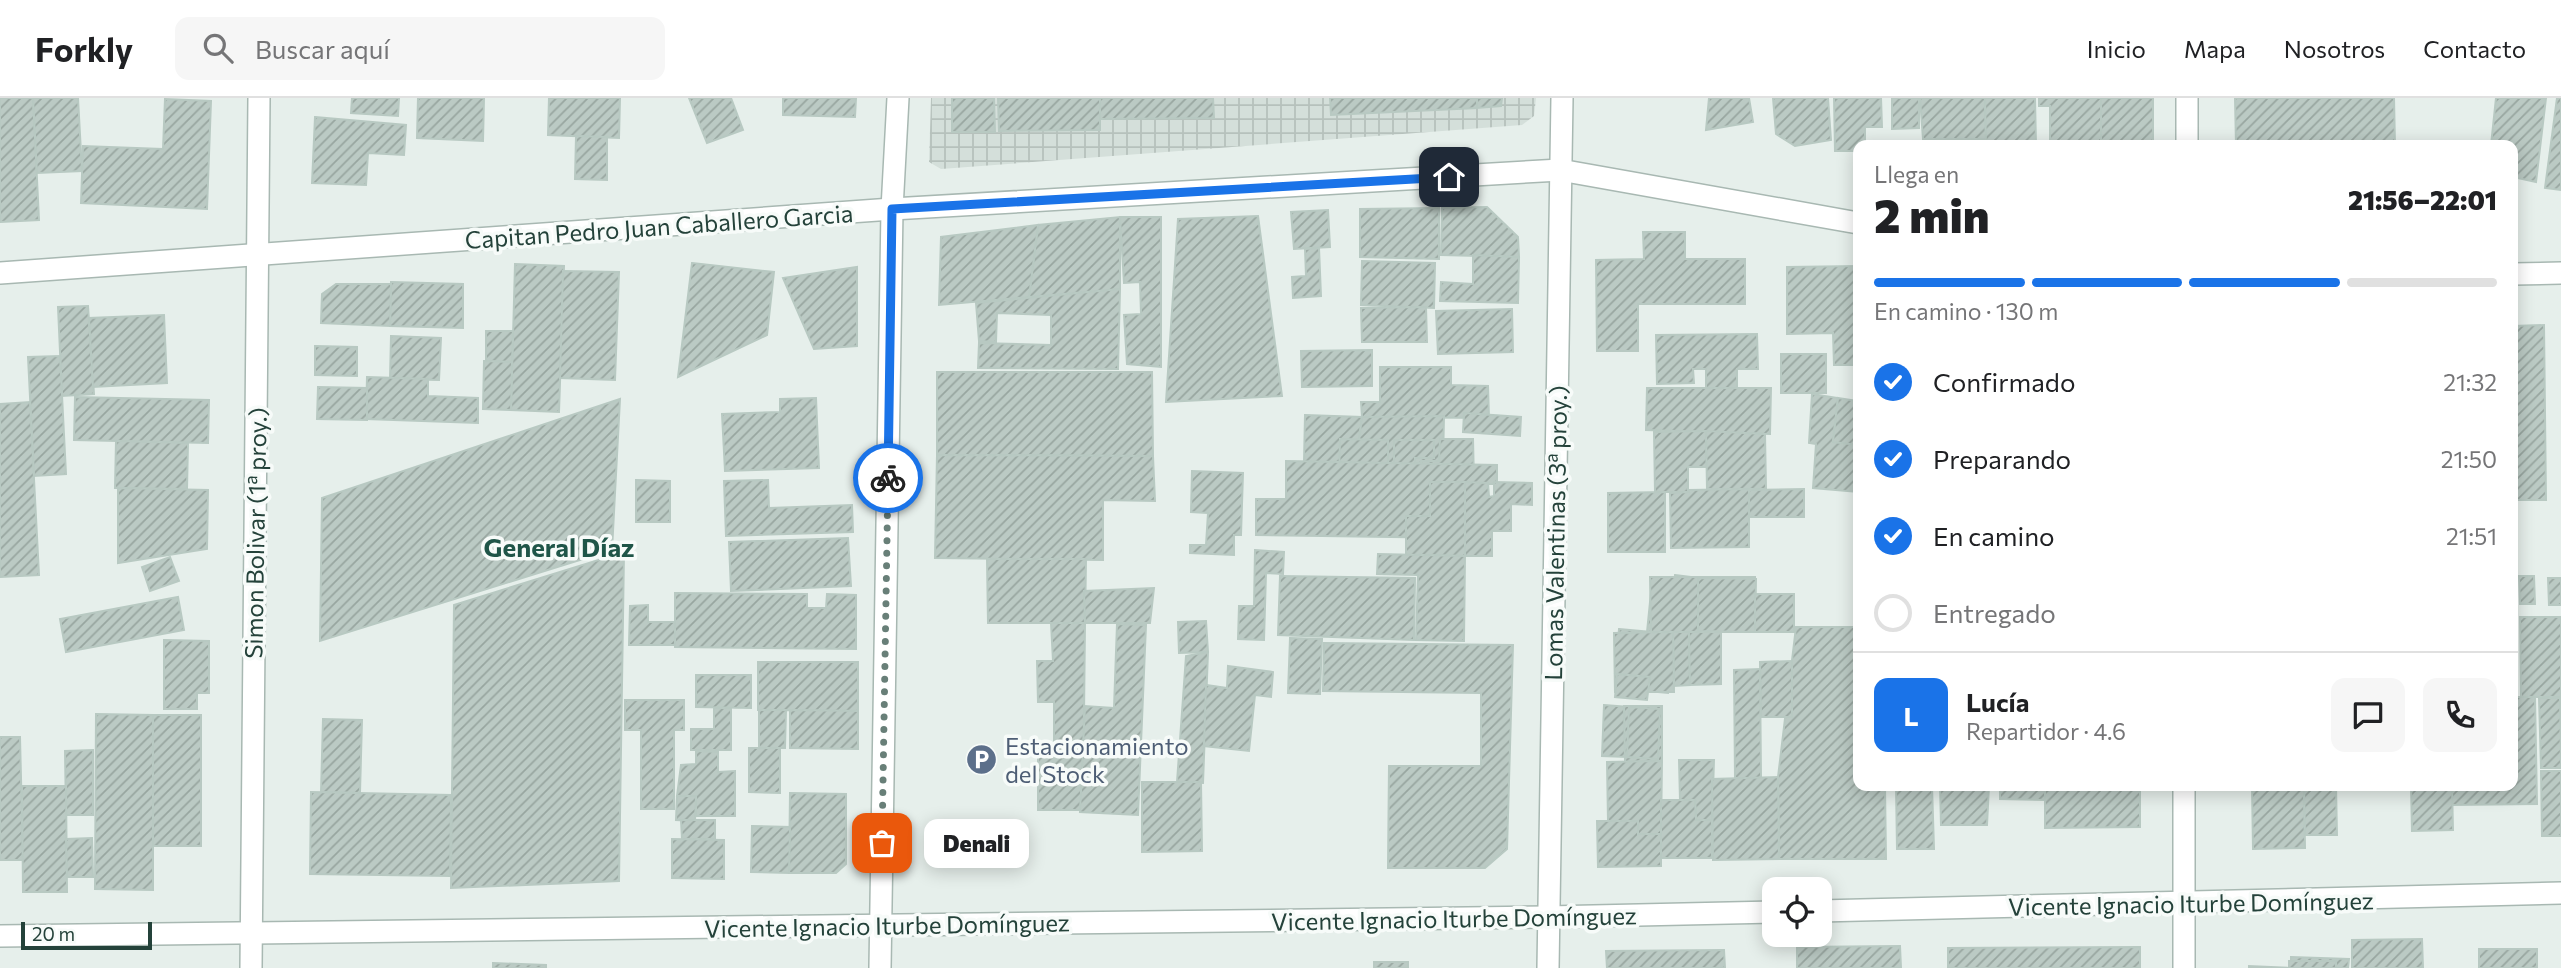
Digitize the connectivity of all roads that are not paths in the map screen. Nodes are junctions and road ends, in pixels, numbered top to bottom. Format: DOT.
graph roads {
  1 [pos="259,98"];
  2 [pos="898,98"];
  3 [pos="1562,98"];
  4 [pos="2187,98"];
  5 [pos="2187,140"];
  6 [pos="1560,170"];
  7 [pos="892,209"];
  8 [pos="1853,222"];
  9 [pos="258,255"];
  10 [pos="0,273"];
  11 [pos="2561,273"];
  12 [pos="2518,274"];
  13 [pos="2185,791"];
  14 [pos="2561,893"];
  15 [pos="2184,903"];
  16 [pos="1832,911"];
  17 [pos="1762,912"];
  18 [pos="1548,917"];
  19 [pos="881,925"];
  20 [pos="252,933"];
  21 [pos="0,936"];
  22 [pos="251,968"];
  23 [pos="880,968"];
  24 [pos="1548,968"];
  25 [pos="2184,968"];
  1 -- 9 [label="street, Simon Bolivar (1ª proy.)"];
  2 -- 7 [label="street"];
  3 -- 6 [label="street, Lomas Valentinas (3ª proy.)"];
  4 -- 5 [label="street"];
  6 -- 7 [label="street, Capitan Pedro Juan Caballero Garcia"];
  6 -- 8 [label="street, Capitan Pedro Juan Caballero Garcia"];
  6 -- 18 [label="street, Lomas Valentinas (3ª proy.)"];
  7 -- 9 [label="street, Capitan Pedro Juan Caballero Garcia"];
  7 -- 19 [label="street"];
  9 -- 10 [label="street, Capitan Pedro Juan Caballero Garcia"];
  9 -- 20 [label="street, Simon Bolivar (1ª proy.)"];
  11 -- 12 [label="street"];
  13 -- 15 [label="street"];
  14 -- 15 [label="street, Vicente Ignacio Iturbe Domínguez"];
  15 -- 16 [label="street, Vicente Ignacio Iturbe Domínguez"];
  15 -- 25 [label="street"];
  17 -- 18 [label="street, Vicente Ignacio Iturbe Domínguez"];
  18 -- 19 [label="street, Vicente Ignacio Iturbe Domínguez"];
  18 -- 24 [label="street, Lomas Valentinas (3ª proy.)"];
  19 -- 20 [label="street, Vicente Ignacio Iturbe Domínguez"];
  19 -- 23 [label="street"];
  20 -- 21 [label="street, Vicente Ignacio Iturbe Domínguez"];
  20 -- 22 [label="street, Simon Bolivar (1ª proy.)"];
}
